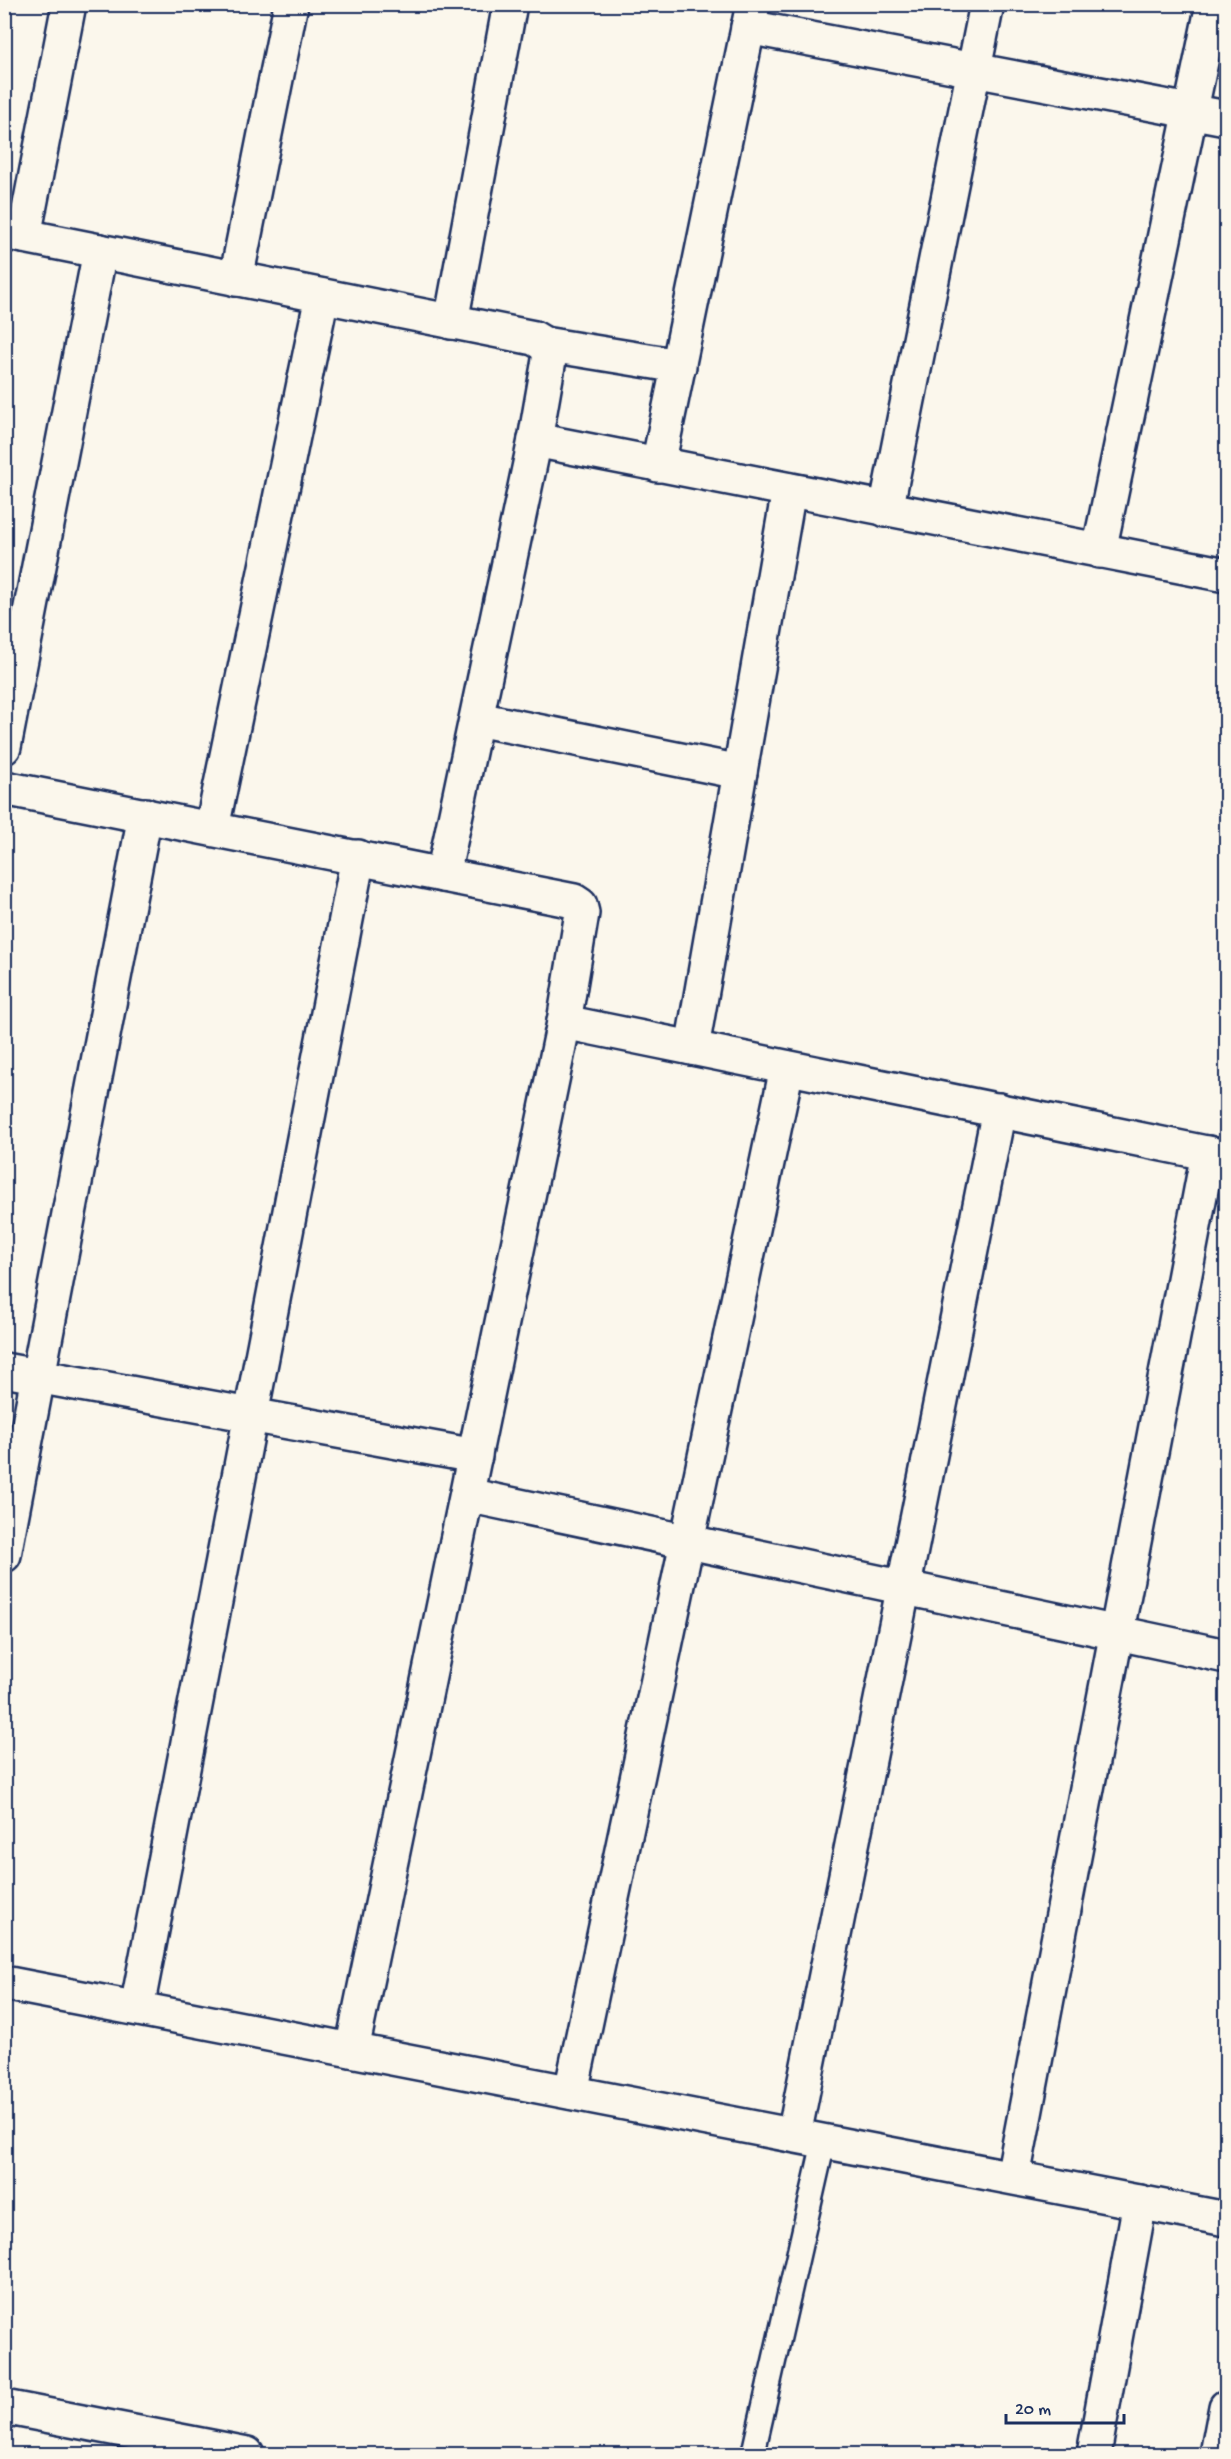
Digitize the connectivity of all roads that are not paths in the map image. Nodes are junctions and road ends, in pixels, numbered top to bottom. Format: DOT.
graph roads {
  1 [pos="69,4"];
  2 [pos="291,4"];
  3 [pos="510,4"];
  4 [pos="987,4"];
  5 [pos="1213,4"];
  6 [pos="751,16"];
  7 [pos="974,70"];
  8 [pos="1191,111"];
  9 [pos="1227,118"];
  10 [pos="14,234"];
  11 [pos="99,251"];
  12 [pos="236,279"];
  13 [pos="322,296"];
  14 [pos="451,322"];
  15 [pos="544,344"];
  16 [pos="679,366"];
  17 [pos="535,440"];
  18 [pos="658,465"];
  19 [pos="789,490"];
  20 [pos="886,510"];
  21 [pos="1098,551"];
  22 [pos="1227,575"];
  23 [pos="477,719"];
  24 [pos="4,747"];
  25 [pos="740,772"];
  26 [pos="4,788"];
  27 [pos="145,815"];
  28 [pos="212,828"];
  29 [pos="358,857"];
  30 [pos="443,875"];
  31 [pos="564,1022"];
  32 [pos="692,1048"];
  33 [pos="787,1068"];
  34 [pos="999,1110"];
  35 [pos="1217,1155"];
  36 [pos="4,1370"];
  37 [pos="38,1376"];
  38 [pos="250,1415"];
  39 [pos="475,1456"];
  40 [pos="467,1495"];
  41 [pos="687,1542"];
  42 [pos="4,1555"];
  43 [pos="903,1588"];
  44 [pos="1116,1633"];
  45 [pos="1227,1656"];
  46 [pos="4,1983"];
  47 [pos="137,2008"];
  48 [pos="352,2050"];
  49 [pos="571,2092"];
  50 [pos="809,2138"];
  51 [pos="1013,2177"];
  52 [pos="1140,2202"];
  53 [pos="1227,2219"];
  54 [pos="4,2407"];
  55 [pos="1227,2407"];
  56 [pos="156,2446"];
  57 [pos="248,2454"];
  58 [pos="753,2454"];
  59 [pos="1094,2454"];
  60 [pos="1217,2454"];
  1 -- 10 [label="street"];
  2 -- 12 [label="street"];
  3 -- 14 [label="street"];
  4 -- 7 [label="street"];
  5 -- 8 [label="street"];
  6 -- 7 [label="street"];
  6 -- 16 [label="street"];
  7 -- 8 [label="street"];
  7 -- 20 [label="street"];
  8 -- 9 [label="street"];
  8 -- 21 [label="street"];
  10 -- 11 [label="street"];
  11 -- 12 [label="street"];
  11 -- 24 [label="street"];
  12 -- 13 [label="street"];
  13 -- 14 [label="street"];
  13 -- 28 [label="street"];
  14 -- 15 [label="street"];
  15 -- 16 [label="street"];
  15 -- 17 [label="street"];
  16 -- 18 [label="street"];
  17 -- 18 [label="street"];
  17 -- 23 [label="street"];
  18 -- 19 [label="street"];
  19 -- 20 [label="street"];
  19 -- 25 [label="street"];
  20 -- 21 [label="street"];
  21 -- 22 [label="street"];
  23 -- 25 [label="street"];
  23 -- 30 [label="street"];
  25 -- 32 [label="street"];
  26 -- 27 [label="street"];
  27 -- 28 [label="street"];
  27 -- 37 [label="street"];
  28 -- 29 [label="street"];
  29 -- 30 [label="street"];
  29 -- 38 [label="street"];
  30 -- 31 [label="street"];
  31 -- 32 [label="street"];
  31 -- 39 [label="street"];
  32 -- 33 [label="street"];
  33 -- 34 [label="street"];
  33 -- 41 [label="street"];
  34 -- 35 [label="street"];
  34 -- 43 [label="street"];
  35 -- 44 [label="street"];
  36 -- 37 [label="street"];
  37 -- 38 [label="street"];
  37 -- 42 [label="street"];
  38 -- 39 [label="street"];
  38 -- 47 [label="street"];
  39 -- 40 [label="street"];
  40 -- 41 [label="street"];
  40 -- 48 [label="street"];
  41 -- 43 [label="street"];
  41 -- 49 [label="street"];
  43 -- 44 [label="street"];
  43 -- 50 [label="street"];
  44 -- 45 [label="street"];
  44 -- 51 [label="street"];
  46 -- 47 [label="street"];
  47 -- 48 [label="street"];
  48 -- 49 [label="street"];
  49 -- 50 [label="street"];
  50 -- 51 [label="street"];
  50 -- 58 [label="lane"];
  51 -- 52 [label="street"];
  52 -- 53 [label="street"];
  52 -- 59 [label="street"];
  54 -- 56 [label="street"];
  55 -- 60 [label="street"];
  56 -- 57 [label="street"];
}
